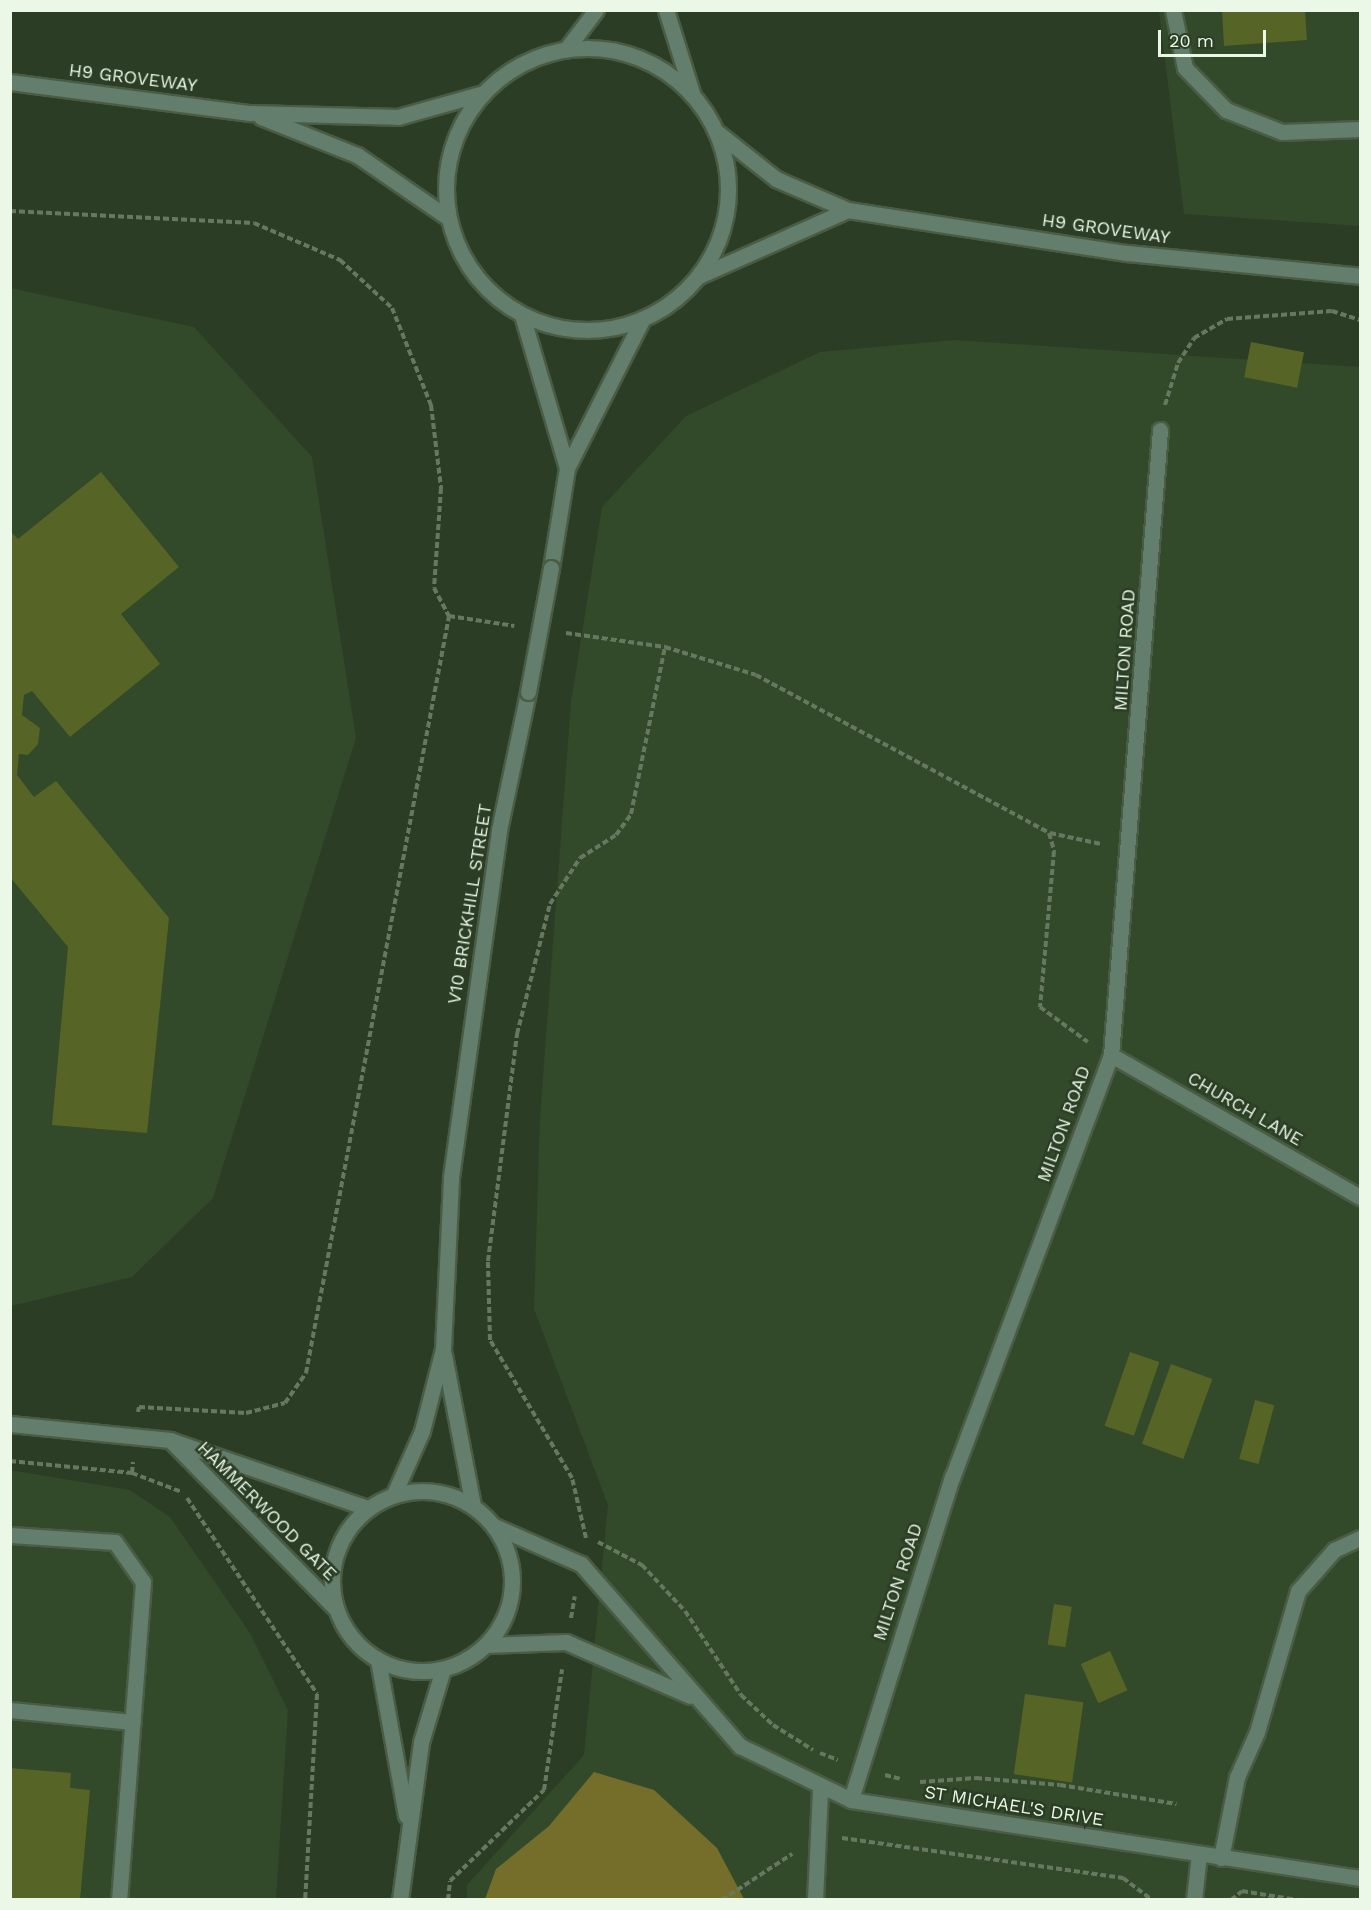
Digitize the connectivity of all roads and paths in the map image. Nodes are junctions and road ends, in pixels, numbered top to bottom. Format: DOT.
graph roads {
  1 [pos="596,10"];
  2 [pos="666,10"];
  3 [pos="1173,10"];
  4 [pos="567,48"];
  5 [pos="10,82"];
  6 [pos="480,94"];
  7 [pos="693,94"];
  8 [pos="250,113"];
  9 [pos="1360,129"];
  10 [pos="718,133"];
  11 [pos="848,210"];
  12 [pos="10,211"];
  13 [pos="447,217"];
  14 [pos="699,276"];
  15 [pos="1360,276"];
  16 [pos="522,315"];
  17 [pos="642,320"];
  18 [pos="1360,320"];
  19 [pos="1160,430"];
  20 [pos="567,468"];
  21 [pos="449,616"];
  22 [pos="517,626"];
  23 [pos="562,632"];
  24 [pos="665,647"];
  25 [pos="1049,833"];
  26 [pos="1130,850"];
  27 [pos="1111,1055"];
  28 [pos="1360,1197"];
  29 [pos="443,1349"];
  30 [pos="10,1424"];
  31 [pos="135,1436"];
  32 [pos="170,1440"];
  33 [pos="10,1461"];
  34 [pos="132,1473"];
  35 [pos="394,1494"];
  36 [pos="473,1505"];
  37 [pos="368,1508"];
  38 [pos="495,1526"];
  39 [pos="10,1535"];
  40 [pos="1360,1538"];
  41 [pos="581,1564"];
  42 [pos="336,1609"];
  43 [pos="566,1642"];
  44 [pos="486,1645"];
  45 [pos="378,1660"];
  46 [pos="443,1669"];
  47 [pos="692,1698"];
  48 [pos="10,1710"];
  49 [pos="132,1722"];
  50 [pos="820,1789"];
  51 [pos="851,1800"];
  52 [pos="408,1829"];
  53 [pos="818,1836"];
  54 [pos="1199,1854"];
  55 [pos="1221,1858"];
  56 [pos="1360,1878"];
  57 [pos="118,1899"];
  58 [pos="305,1899"];
  59 [pos="400,1899"];
  60 [pos="448,1899"];
  61 [pos="722,1899"];
  62 [pos="815,1899"];
  63 [pos="1152,1899"];
  64 [pos="1194,1899"];
  65 [pos="1231,1899"];
  66 [pos="1297,1899"];
  1 -- 4 [label="street"];
  2 -- 7 [label="street"];
  3 -- 9 [label="street"];
  4 -- 6 [label="street"];
  4 -- 7 [label="street"];
  5 -- 8 [label="street, H9 GROVEWAY"];
  6 -- 8 [label="street, H9 GROVEWAY"];
  6 -- 13 [label="street"];
  7 -- 10 [label="street"];
  8 -- 13 [label="street, H9 GROVEWAY"];
  10 -- 11 [label="street, H9 GROVEWAY"];
  10 -- 14 [label="street"];
  11 -- 14 [label="street"];
  11 -- 15 [label="street, H9 GROVEWAY"];
  12 -- 21 [label="path"];
  13 -- 16 [label="street"];
  14 -- 17 [label="street"];
  16 -- 17 [label="street"];
  16 -- 20 [label="street, V10 BRICKHILL STREET"];
  17 -- 20 [label="street, V10 BRICKHILL STREET"];
  18 -- 19 [label="path"];
  19 -- 26 [label="street, MILTON ROAD"];
  20 -- 29 [label="street, V10 BRICKHILL STREET, bridge"];
  21 -- 22 [label="path"];
  21 -- 31 [label="path"];
  23 -- 24 [label="path"];
  24 -- 25 [label="path"];
  24 -- 41 [label="path"];
  25 -- 26 [label="path"];
  25 -- 27 [label="path"];
  26 -- 27 [label="street, MILTON ROAD"];
  27 -- 28 [label="street, CHURCH LANE"];
  27 -- 51 [label="street, MILTON ROAD"];
  29 -- 35 [label="street, V10 BRICKHILL STREET"];
  29 -- 36 [label="street, V10 BRICKHILL STREET"];
  30 -- 31 [label="street, HAMMERWOOD GATE"];
  31 -- 32 [label="street, HAMMERWOOD GATE"];
  31 -- 34 [label="path"];
  32 -- 37 [label="street, HAMMERWOOD GATE"];
  32 -- 42 [label="street, HAMMERWOOD GATE"];
  33 -- 34 [label="path"];
  34 -- 58 [label="path"];
  35 -- 36 [label="street"];
  35 -- 37 [label="street"];
  36 -- 38 [label="street"];
  37 -- 42 [label="street"];
  38 -- 41 [label="street, ST MICHAEL'S DRIVE"];
  38 -- 44 [label="street"];
  39 -- 49 [label="street"];
  40 -- 55 [label="street"];
  41 -- 43 [label="path"];
  41 -- 47 [label="street, ST MICHAEL'S DRIVE"];
  42 -- 45 [label="street"];
  43 -- 44 [label="street, ST MICHAEL'S DRIVE"];
  43 -- 47 [label="street, ST MICHAEL'S DRIVE"];
  43 -- 60 [label="path"];
  44 -- 46 [label="street"];
  45 -- 46 [label="street"];
  45 -- 52 [label="street"];
  46 -- 52 [label="street"];
  47 -- 50 [label="street, ST MICHAEL'S DRIVE"];
  48 -- 49 [label="street"];
  49 -- 57 [label="street"];
  50 -- 51 [label="street, ST MICHAEL'S DRIVE"];
  50 -- 53 [label="street"];
  51 -- 54 [label="street, ST MICHAEL'S DRIVE"];
  52 -- 59 [label="street"];
  53 -- 61 [label="path"];
  53 -- 62 [label="street"];
  53 -- 63 [label="path"];
  54 -- 55 [label="street, ST MICHAEL'S DRIVE"];
  54 -- 64 [label="street"];
  55 -- 56 [label="street, ST MICHAEL'S DRIVE"];
  65 -- 66 [label="path"];
}
